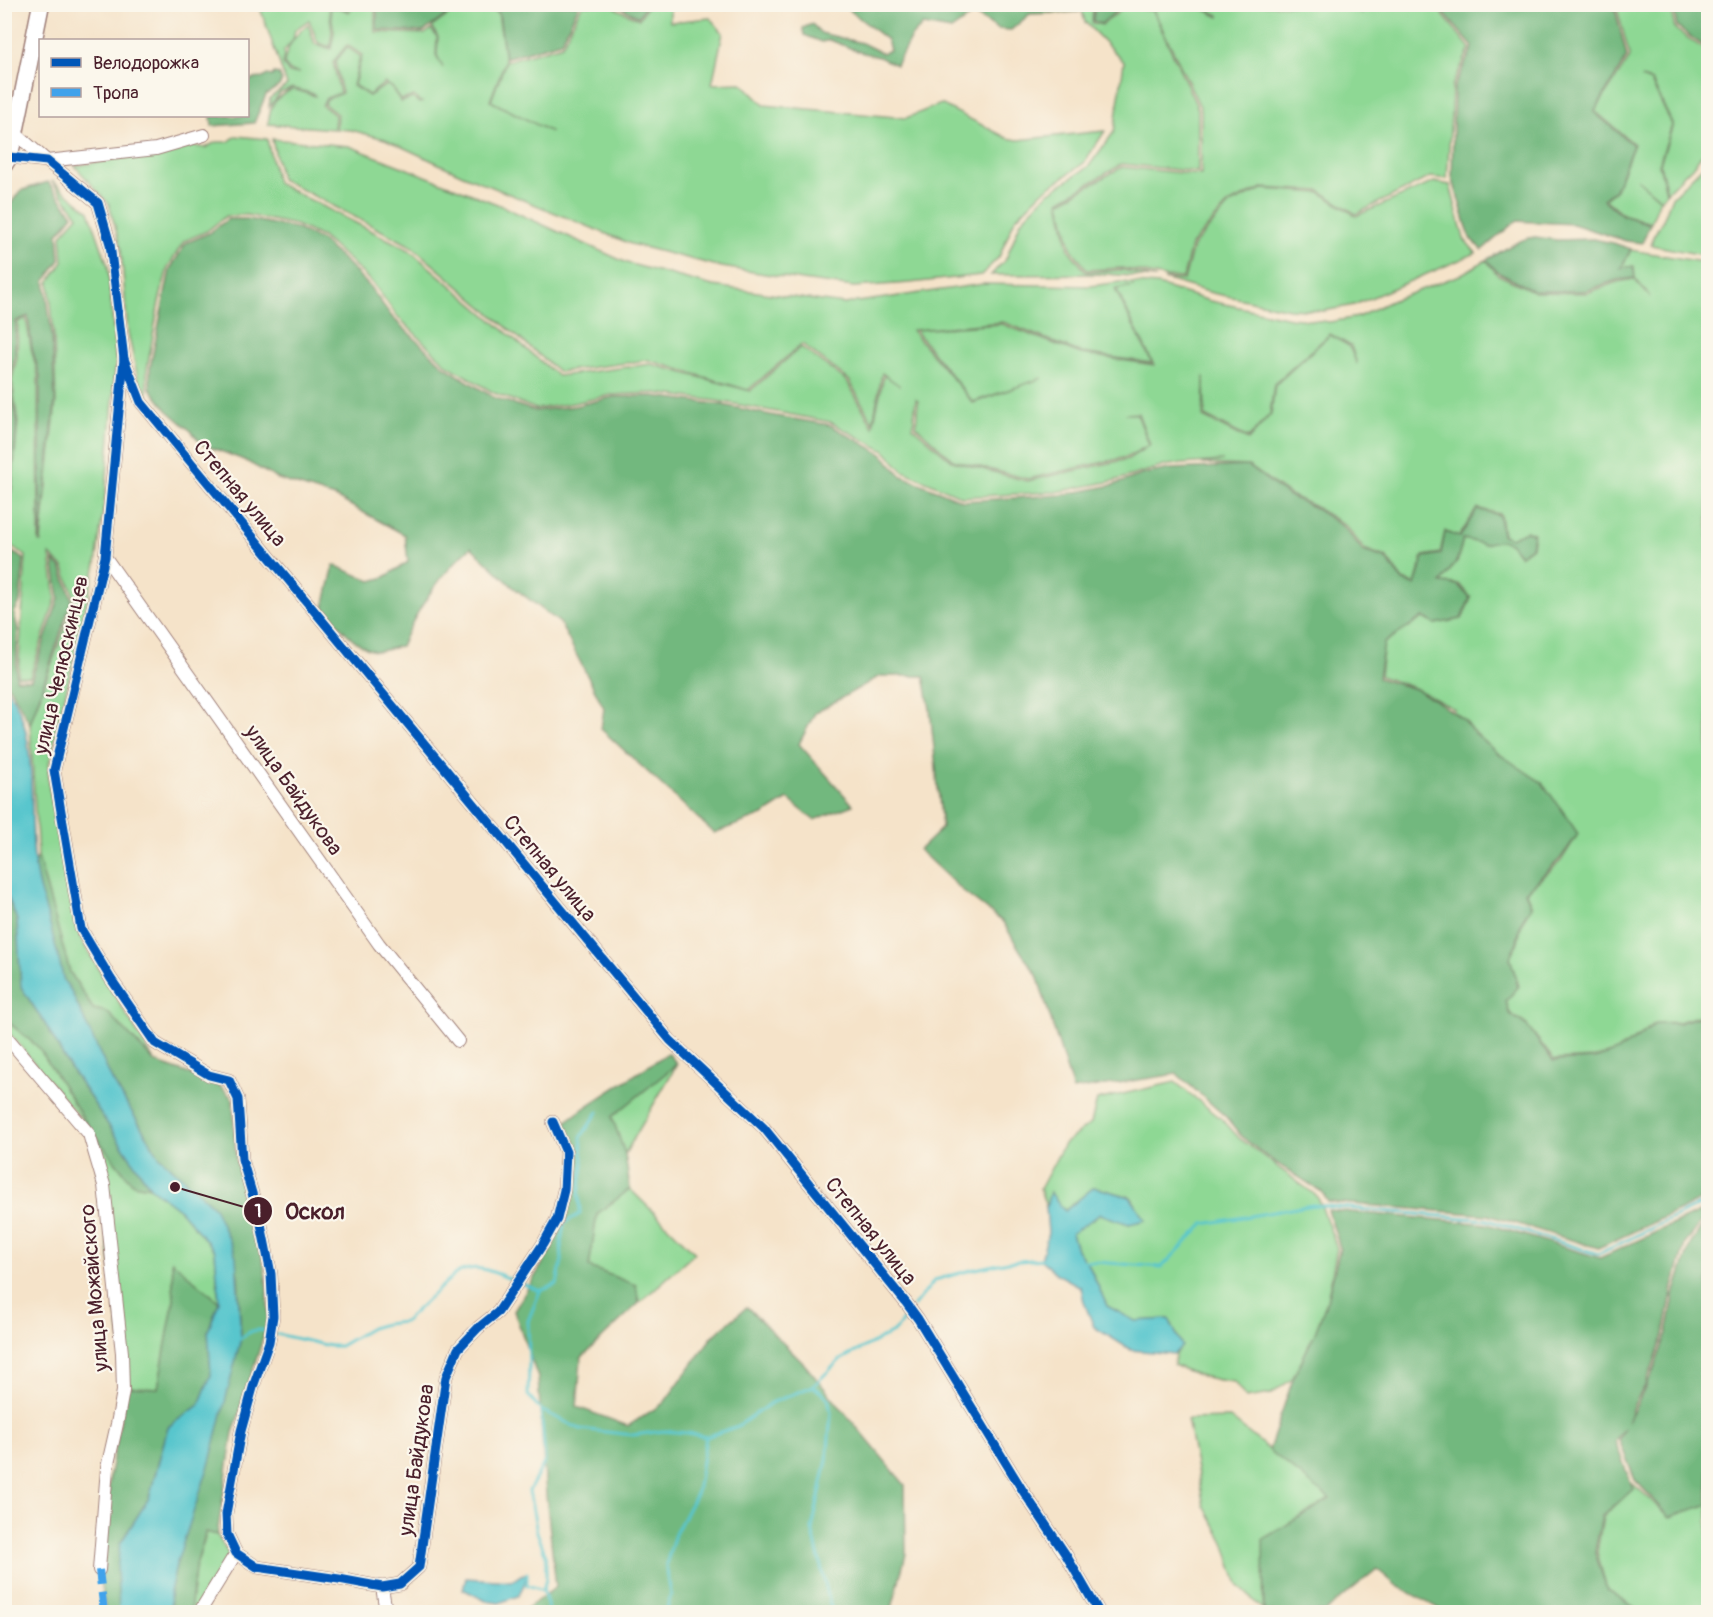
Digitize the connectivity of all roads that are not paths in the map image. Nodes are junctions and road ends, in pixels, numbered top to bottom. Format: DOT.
graph roads {
  1 [pos="41,4"];
  2 [pos="15,133"];
  3 [pos="204,135"];
  4 [pos="47,160"];
  5 [pos="7,161"];
  6 [pos="124,359"];
  7 [pos="105,557"];
  8 [pos="4,1034"];
  9 [pos="458,1041"];
  10 [pos="553,1122"];
  11 [pos="236,1553"];
  12 [pos="99,1570"];
  13 [pos="382,1587"];
  14 [pos="202,1612"];
  15 [pos="386,1612"];
  16 [pos="1099,1612"];
  1 -- 2 [label="main road"];
  2 -- 4 [label="street, Степная улица"];
  2 -- 5 [label="main road"];
  3 -- 4 [label="street"];
  4 -- 5 [label="street"];
  4 -- 6 [label="street, Степная улица"];
  6 -- 7 [label="street, улица Челюскинцев"];
  6 -- 16 [label="street, Степная улица"];
  7 -- 9 [label="street, улица Байдукова"];
  7 -- 11 [label="street, улица Челюскинцев"];
  8 -- 12 [label="street, улица Можайского"];
  10 -- 13 [label="street, улица Байдукова"];
  11 -- 13 [label="street"];
  11 -- 14 [label="street"];
  13 -- 15 [label="street"];
}
